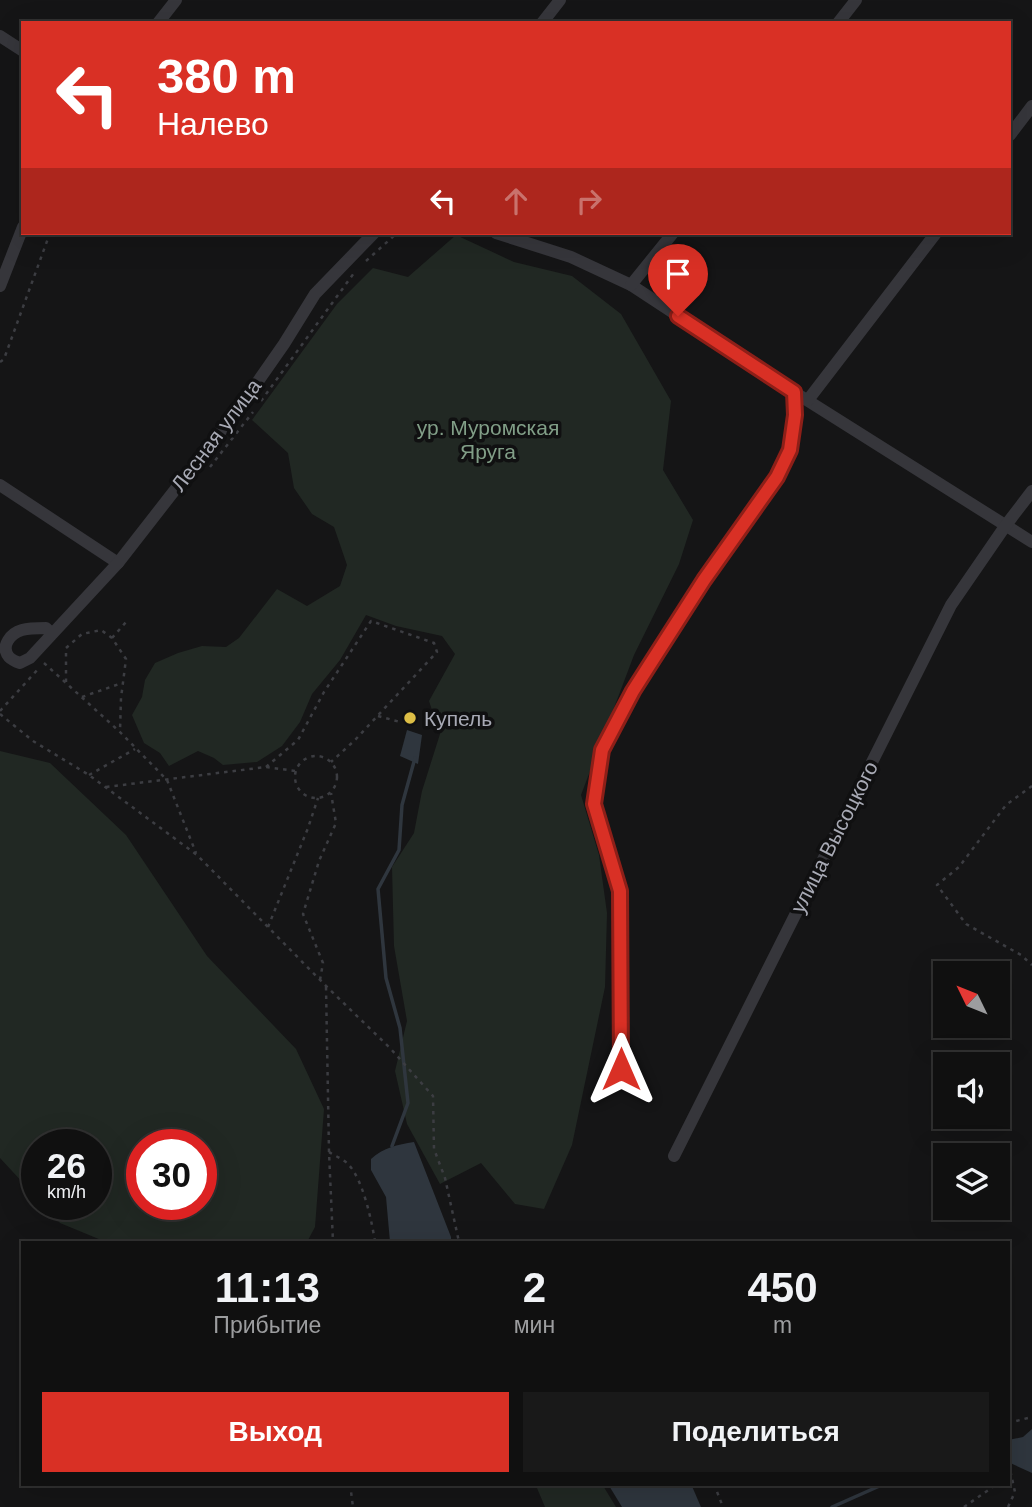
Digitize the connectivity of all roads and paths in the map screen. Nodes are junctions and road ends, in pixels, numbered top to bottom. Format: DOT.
graph roads {
  1 [pos="176,0"];
  2 [pos="559,0"];
  3 [pos="856,0"];
  4 [pos="160,21"];
  5 [pos="543,21"];
  6 [pos="840,21"];
  7 [pos="0,36"];
  8 [pos="21,50"];
  9 [pos="1032,106"];
  10 [pos="1011,134"];
  11 [pos="21,232"];
  12 [pos="49,235"];
  13 [pos="369,235"];
  14 [pos="502,235"];
  15 [pos="671,235"];
  16 [pos="934,235"];
  17 [pos="631,285"];
  18 [pos="0,286"];
  19 [pos="0,362"];
  20 [pos="794,392"];
  21 [pos="808,400"];
  22 [pos="0,485"];
  23 [pos="1032,491"];
  24 [pos="1006,524"];
  25 [pos="1032,542"];
  26 [pos="118,563"];
  27 [pos="126,622"];
  28 [pos="52,634"];
  29 [pos="111,638"];
  30 [pos="66,682"];
  31 [pos="123,683"];
  32 [pos="82,696"];
  33 [pos="0,713"];
  34 [pos="378,716"];
  35 [pos="400,722"];
  36 [pos="120,732"];
  37 [pos="136,748"];
  38 [pos="331,762"];
  39 [pos="266,767"];
  40 [pos="295,771"];
  41 [pos="89,775"];
  42 [pos="167,780"];
  43 [pos="1032,786"];
  44 [pos="106,787"];
  45 [pos="331,793"];
  46 [pos="317,798"];
  47 [pos="197,855"];
  48 [pos="268,927"];
  49 [pos="1032,965"];
  50 [pos="320,980"];
  51 [pos="326,986"];
  52 [pos="621,1069"];
  53 [pos="329,1152"];
  54 [pos="674,1156"];
  55 [pos="333,1241"];
  56 [pos="375,1241"];
  57 [pos="459,1241"];
  58 [pos="1032,1417"];
  59 [pos="1010,1422"];
  60 [pos="1010,1477"];
  61 [pos="350,1486"];
  62 [pos="715,1486"];
  63 [pos="994,1486"];
  64 [pos="353,1507"];
  65 [pos="723,1507"];
  66 [pos="964,1507"];
  67 [pos="1008,1507"];
  1 -- 4 [label="street"];
  2 -- 5 [label="street"];
  3 -- 6 [label="street"];
  7 -- 8 [label="street"];
  9 -- 10 [label="street"];
  11 -- 18 [label="street"];
  12 -- 19 [label="path"];
  13 -- 26 [label="street, Лесная улица"];
  14 -- 17 [label="street"];
  15 -- 17 [label="street"];
  16 -- 21 [label="street"];
  17 -- 20 [label="street"];
  20 -- 21 [label="street"];
  20 -- 52 [label="street"];
  21 -- 24 [label="street"];
  22 -- 26 [label="street"];
  23 -- 24 [label="street, улица Высоцкого"];
  24 -- 25 [label="street"];
  24 -- 54 [label="street, улица Высоцкого"];
  26 -- 28 [label="street, Лесная улица"];
  27 -- 29 [label="path"];
  29 -- 30 [label="path"];
  29 -- 31 [label="path"];
  30 -- 32 [label="path"];
  30 -- 33 [label="path"];
  31 -- 32 [label="path"];
  31 -- 36 [label="path"];
  32 -- 36 [label="path"];
  33 -- 41 [label="path"];
  34 -- 35 [label="path"];
  34 -- 38 [label="path"];
  34 -- 39 [label="path"];
  36 -- 37 [label="path"];
  37 -- 41 [label="path"];
  37 -- 42 [label="path"];
  38 -- 40 [label="path"];
  38 -- 45 [label="path"];
  39 -- 40 [label="path"];
  39 -- 42 [label="path"];
  40 -- 46 [label="path"];
  41 -- 44 [label="path"];
  42 -- 44 [label="path"];
  42 -- 47 [label="path"];
  43 -- 49 [label="path"];
  44 -- 47 [label="path"];
  45 -- 46 [label="path"];
  45 -- 50 [label="path"];
  46 -- 48 [label="path"];
  47 -- 48 [label="path"];
  48 -- 50 [label="path"];
  50 -- 51 [label="path"];
  51 -- 53 [label="path"];
  51 -- 57 [label="path"];
  53 -- 55 [label="path"];
  53 -- 56 [label="path"];
  58 -- 59 [label="path"];
  60 -- 67 [label="path"];
  61 -- 64 [label="path"];
  62 -- 65 [label="path"];
  63 -- 66 [label="path"];
}
